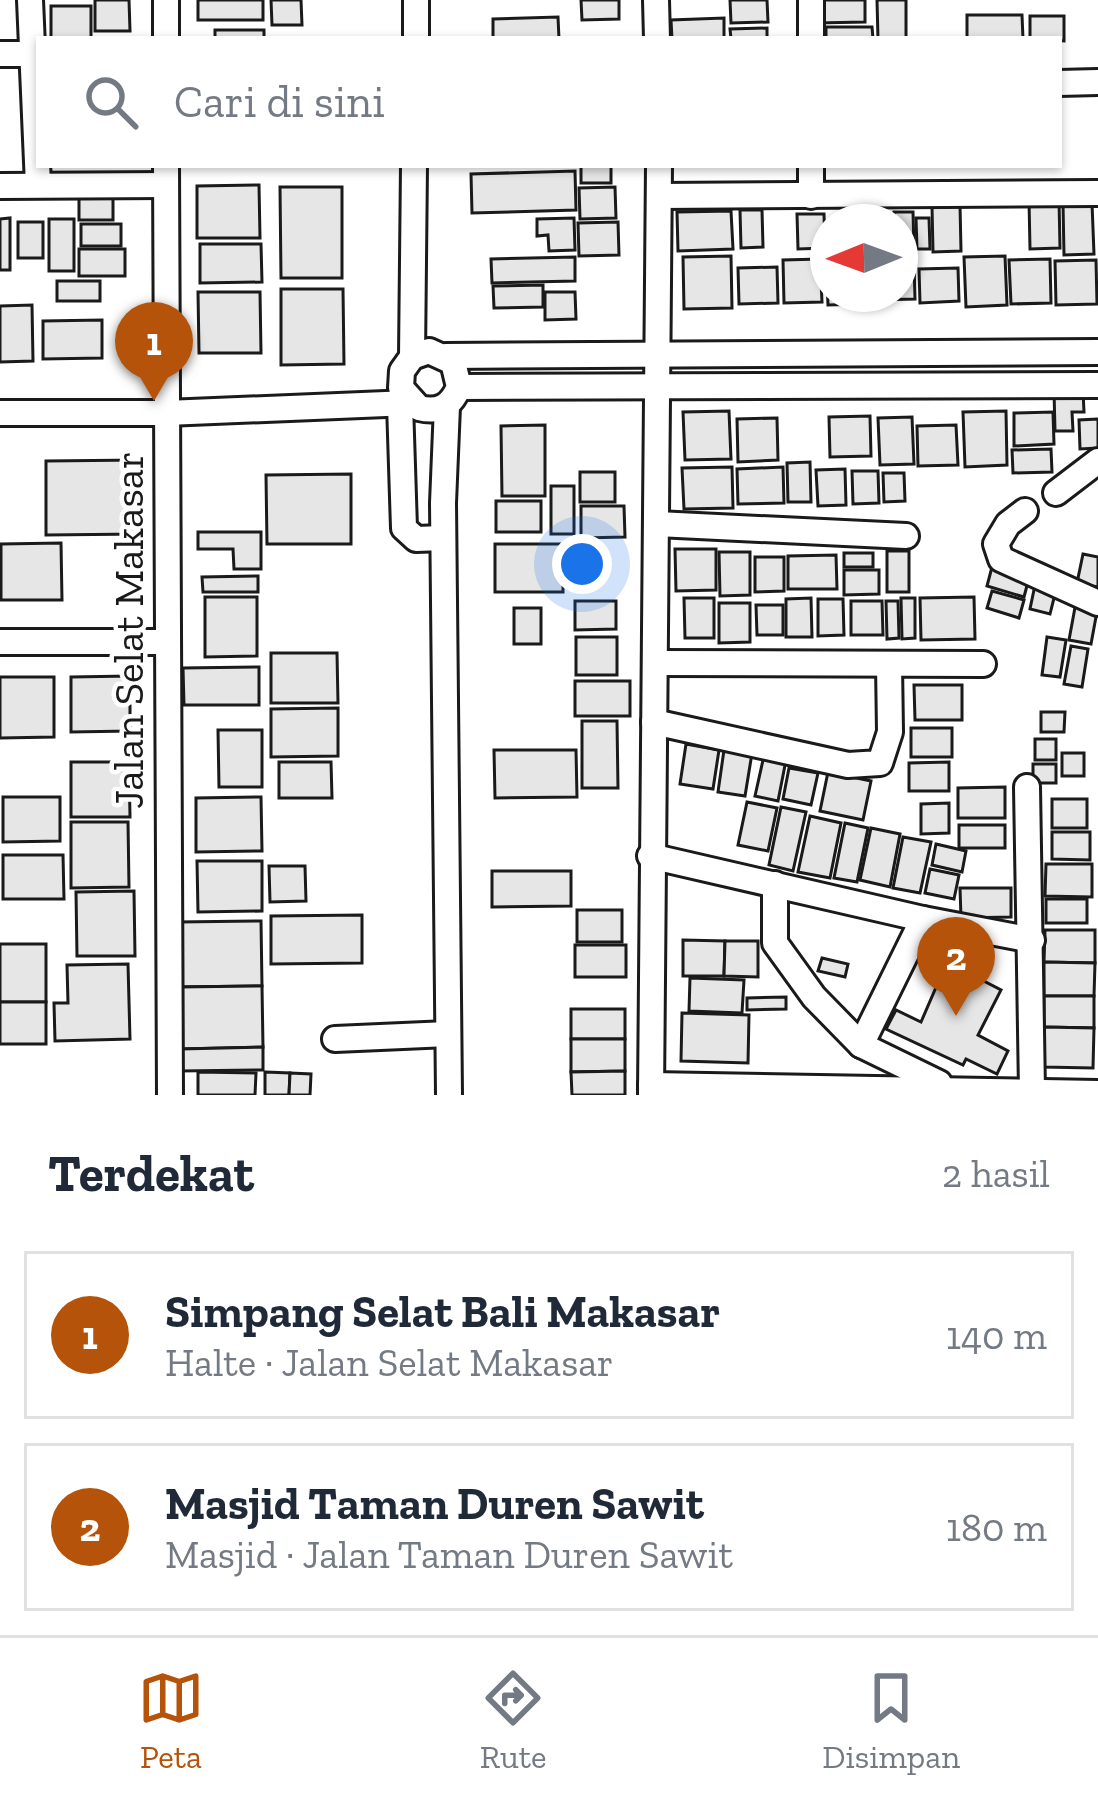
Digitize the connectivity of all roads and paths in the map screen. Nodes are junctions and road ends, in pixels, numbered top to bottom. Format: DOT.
graph roads {
  1 [pos="30,0"];
  2 [pos="166,0"];
  3 [pos="416,0"];
  4 [pos="656,0"];
  5 [pos="811,0"];
  6 [pos="166,36"];
  7 [pos="416,36"];
  8 [pos="657,36"];
  9 [pos="811,36"];
  10 [pos="0,54"];
  11 [pos="32,54"];
  12 [pos="1098,82"];
  13 [pos="1062,83"];
  14 [pos="36,141"];
  15 [pos="37,168"];
  16 [pos="414,168"];
  17 [pos="659,168"];
  18 [pos="812,168"];
  19 [pos="952,168"];
  20 [pos="166,175"];
  21 [pos="38,185"];
  22 [pos="0,186"];
  23 [pos="1098,193"];
  24 [pos="953,194"];
  25 [pos="659,196"];
  26 [pos="812,196"];
  27 [pos="1098,352"];
  28 [pos="658,354"];
  29 [pos="446,356"];
  30 [pos="412,357"];
  31 [pos="659,384"];
  32 [pos="1098,385"];
  33 [pos="453,396"];
  34 [pos="405,403"];
  35 [pos="0,412"];
  36 [pos="166,413"];
  37 [pos="1098,461"];
  38 [pos="1056,493"];
  39 [pos="1025,511"];
  40 [pos="657,524"];
  41 [pos="906,536"];
  42 [pos="443,538"];
  43 [pos="1098,603"];
  44 [pos="0,642"];
  45 [pos="166,642"];
  46 [pos="656,663"];
  47 [pos="889,664"];
  48 [pos="983,664"];
  49 [pos="654,722"];
  50 [pos="1027,787"];
  51 [pos="650,856"];
  52 [pos="775,884"];
  53 [pos="922,920"];
  54 [pos="1033,940"];
  55 [pos="448,1034"];
  56 [pos="335,1039"];
  57 [pos="861,1045"];
  58 [pos="651,1090"];
  59 [pos="952,1090"];
  60 [pos="803,1091"];
  61 [pos="1032,1091"];
  62 [pos="1098,1093"];
  63 [pos="170,1095"];
  64 [pos="449,1095"];
  1 -- 11 [label="street"];
  2 -- 6 [label="street"];
  3 -- 7 [label="street"];
  4 -- 8 [label="street"];
  5 -- 9 [label="street"];
  10 -- 11 [label="street"];
  11 -- 14 [label="street"];
  12 -- 13 [label="street"];
  15 -- 21 [label="street"];
  16 -- 30 [label="street"];
  17 -- 25 [label="street"];
  18 -- 26 [label="street"];
  19 -- 24 [label="street"];
  20 -- 21 [label="street"];
  20 -- 36 [label="street, Jalan Selat Makasar"];
  21 -- 22 [label="street"];
  23 -- 24 [label="street"];
  24 -- 26 [label="street"];
  25 -- 26 [label="street"];
  25 -- 28 [label="street"];
  27 -- 28 [label="street"];
  28 -- 29 [label="street"];
  28 -- 31 [label="street"];
  29 -- 30 [label="street"];
  29 -- 33 [label="street"];
  30 -- 34 [label="street"];
  31 -- 32 [label="street"];
  31 -- 33 [label="street"];
  31 -- 40 [label="street"];
  33 -- 34 [label="street"];
  33 -- 42 [label="street"];
  34 -- 36 [label="street"];
  34 -- 42 [label="street"];
  35 -- 36 [label="street"];
  36 -- 45 [label="street, Jalan Selat Makasar"];
  37 -- 38 [label="street"];
  39 -- 43 [label="street"];
  40 -- 41 [label="street"];
  40 -- 46 [label="street"];
  42 -- 55 [label="street"];
  44 -- 45 [label="street"];
  45 -- 63 [label="street, Jalan Selat Makasar"];
  46 -- 47 [label="street"];
  46 -- 49 [label="street"];
  47 -- 48 [label="street"];
  47 -- 49 [label="street"];
  49 -- 51 [label="street"];
  50 -- 54 [label="street"];
  51 -- 52 [label="street"];
  51 -- 58 [label="street"];
  52 -- 53 [label="street"];
  52 -- 57 [label="street"];
  53 -- 54 [label="street"];
  53 -- 57 [label="street"];
  54 -- 61 [label="street"];
  55 -- 56 [label="street"];
  55 -- 64 [label="street"];
  57 -- 59 [label="street"];
  58 -- 60 [label="street"];
  59 -- 60 [label="street"];
  59 -- 61 [label="street"];
  61 -- 62 [label="street"];
}
